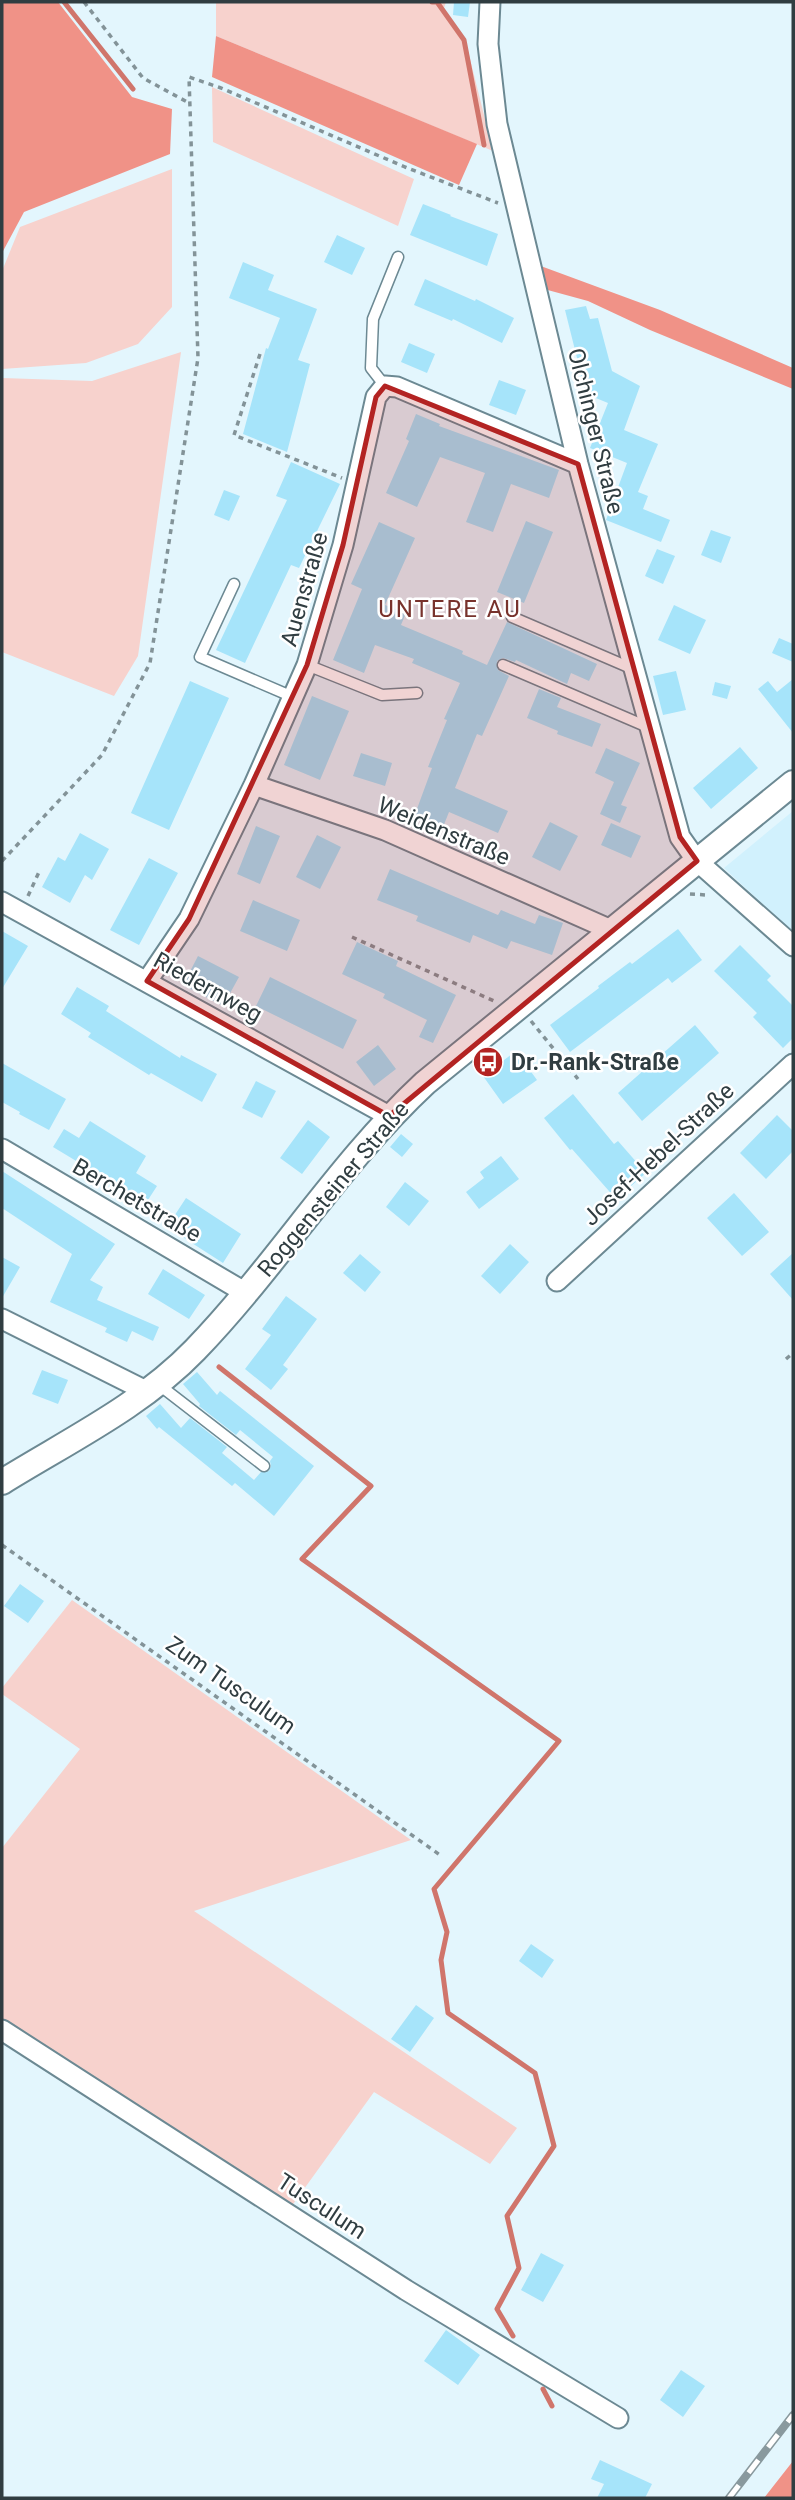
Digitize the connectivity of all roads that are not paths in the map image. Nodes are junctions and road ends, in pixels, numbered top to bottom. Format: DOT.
graph roads {
  1 [pos="490,2"];
  2 [pos="398,257"];
  3 [pos="385,386"];
  4 [pos="578,464"];
  5 [pos="234,584"];
  6 [pos="512,617"];
  7 [pos="307,665"];
  8 [pos="503,665"];
  9 [pos="634,669"];
  10 [pos="417,693"];
  11 [pos="293,697"];
  12 [pos="650,727"];
  13 [pos="793,783"];
  14 [pos="254,785"];
  15 [pos="697,861"];
  16 [pos="2,902"];
  17 [pos="611,930"];
  18 [pos="793,946"];
  19 [pos="147,981"];
  20 [pos="793,1064"];
  21 [pos="389,1116"];
  22 [pos="2,1149"];
  23 [pos="557,1281"];
  24 [pos="246,1293"];
  25 [pos="2,1319"];
  26 [pos="153,1388"];
  27 [pos="264,1466"];
  28 [pos="2,1482"];
  29 [pos="2,2030"];
  30 [pos="618,2418"];
  1 -- 4 [label="street, Olchinger Straße"];
  2 -- 3 [label="lane"];
  3 -- 4 [label="street"];
  3 -- 7 [label="street, Auenstraße"];
  4 -- 9 [label="street, Olchinger Straße"];
  5 -- 11 [label="lane"];
  6 -- 9 [label="lane"];
  7 -- 10 [label="lane"];
  7 -- 11 [label="street, Auenstraße"];
  8 -- 12 [label="lane"];
  9 -- 12 [label="street, Olchinger Straße"];
  11 -- 14 [label="street, Auenstraße"];
  12 -- 15 [label="street, Olchinger Straße"];
  13 -- 15 [label="street, Roggensteiner Straße"];
  14 -- 17 [label="street, Weidenstraße"];
  14 -- 19 [label="street, Auenstraße"];
  15 -- 17 [label="street, Roggensteiner Straße"];
  15 -- 18 [label="street, Olchinger Straße"];
  16 -- 19 [label="street, Riedernweg"];
  17 -- 21 [label="street, Roggensteiner Straße"];
  19 -- 21 [label="street, Riedernweg"];
  20 -- 23 [label="street, Josef-Hebel-Straße"];
  21 -- 24 [label="street, Roggensteiner Straße"];
  22 -- 24 [label="street, Berchetstraße"];
  24 -- 26 [label="street, Roggensteiner Straße"];
  25 -- 26 [label="street"];
  26 -- 27 [label="lane"];
  26 -- 28 [label="street, Roggensteiner Straße"];
  29 -- 30 [label="street, Tusculum"];
}
